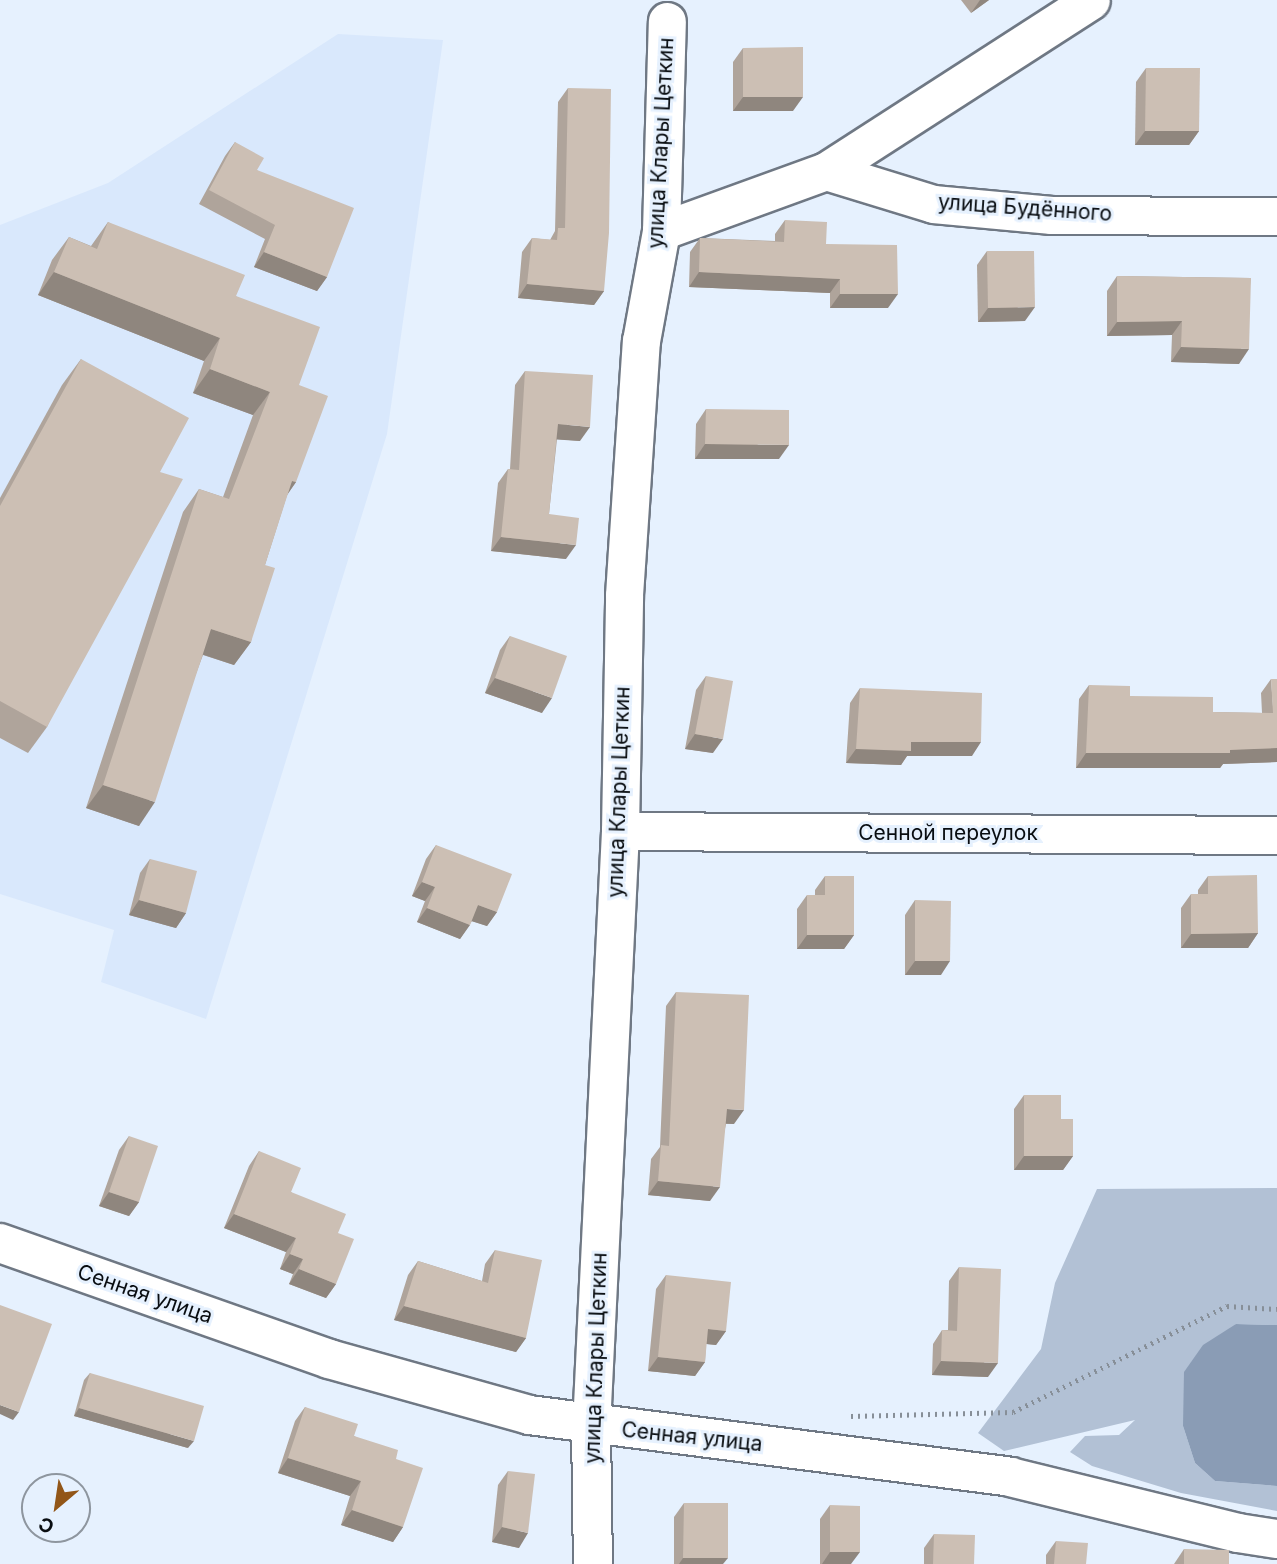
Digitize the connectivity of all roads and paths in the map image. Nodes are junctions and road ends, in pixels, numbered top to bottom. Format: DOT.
graph roads {
  1 [pos="1091,0"];
  2 [pos="667,22"];
  3 [pos="826,171"];
  4 [pos="1277,216"];
  5 [pos="661,231"];
  6 [pos="620,831"];
  7 [pos="1277,835"];
  8 [pos="0,1243"];
  9 [pos="1277,1309"];
  10 [pos="836,1416"];
  11 [pos="591,1426"];
  12 [pos="1277,1539"];
  13 [pos="593,1564"];
  1 -- 3 [label="street"];
  2 -- 5 [label="street, улица Клары Цеткин"];
  3 -- 4 [label="street, улица Будённого"];
  3 -- 5 [label="street"];
  5 -- 6 [label="street, улица Клары Цеткин"];
  6 -- 7 [label="street, Сенной переулок"];
  6 -- 11 [label="street, улица Клары Цеткин"];
  8 -- 11 [label="street, Сенная улица"];
  9 -- 10 [label="path"];
  11 -- 12 [label="street, Сенная улица"];
  11 -- 13 [label="street, улица Клары Цеткин"];
}
